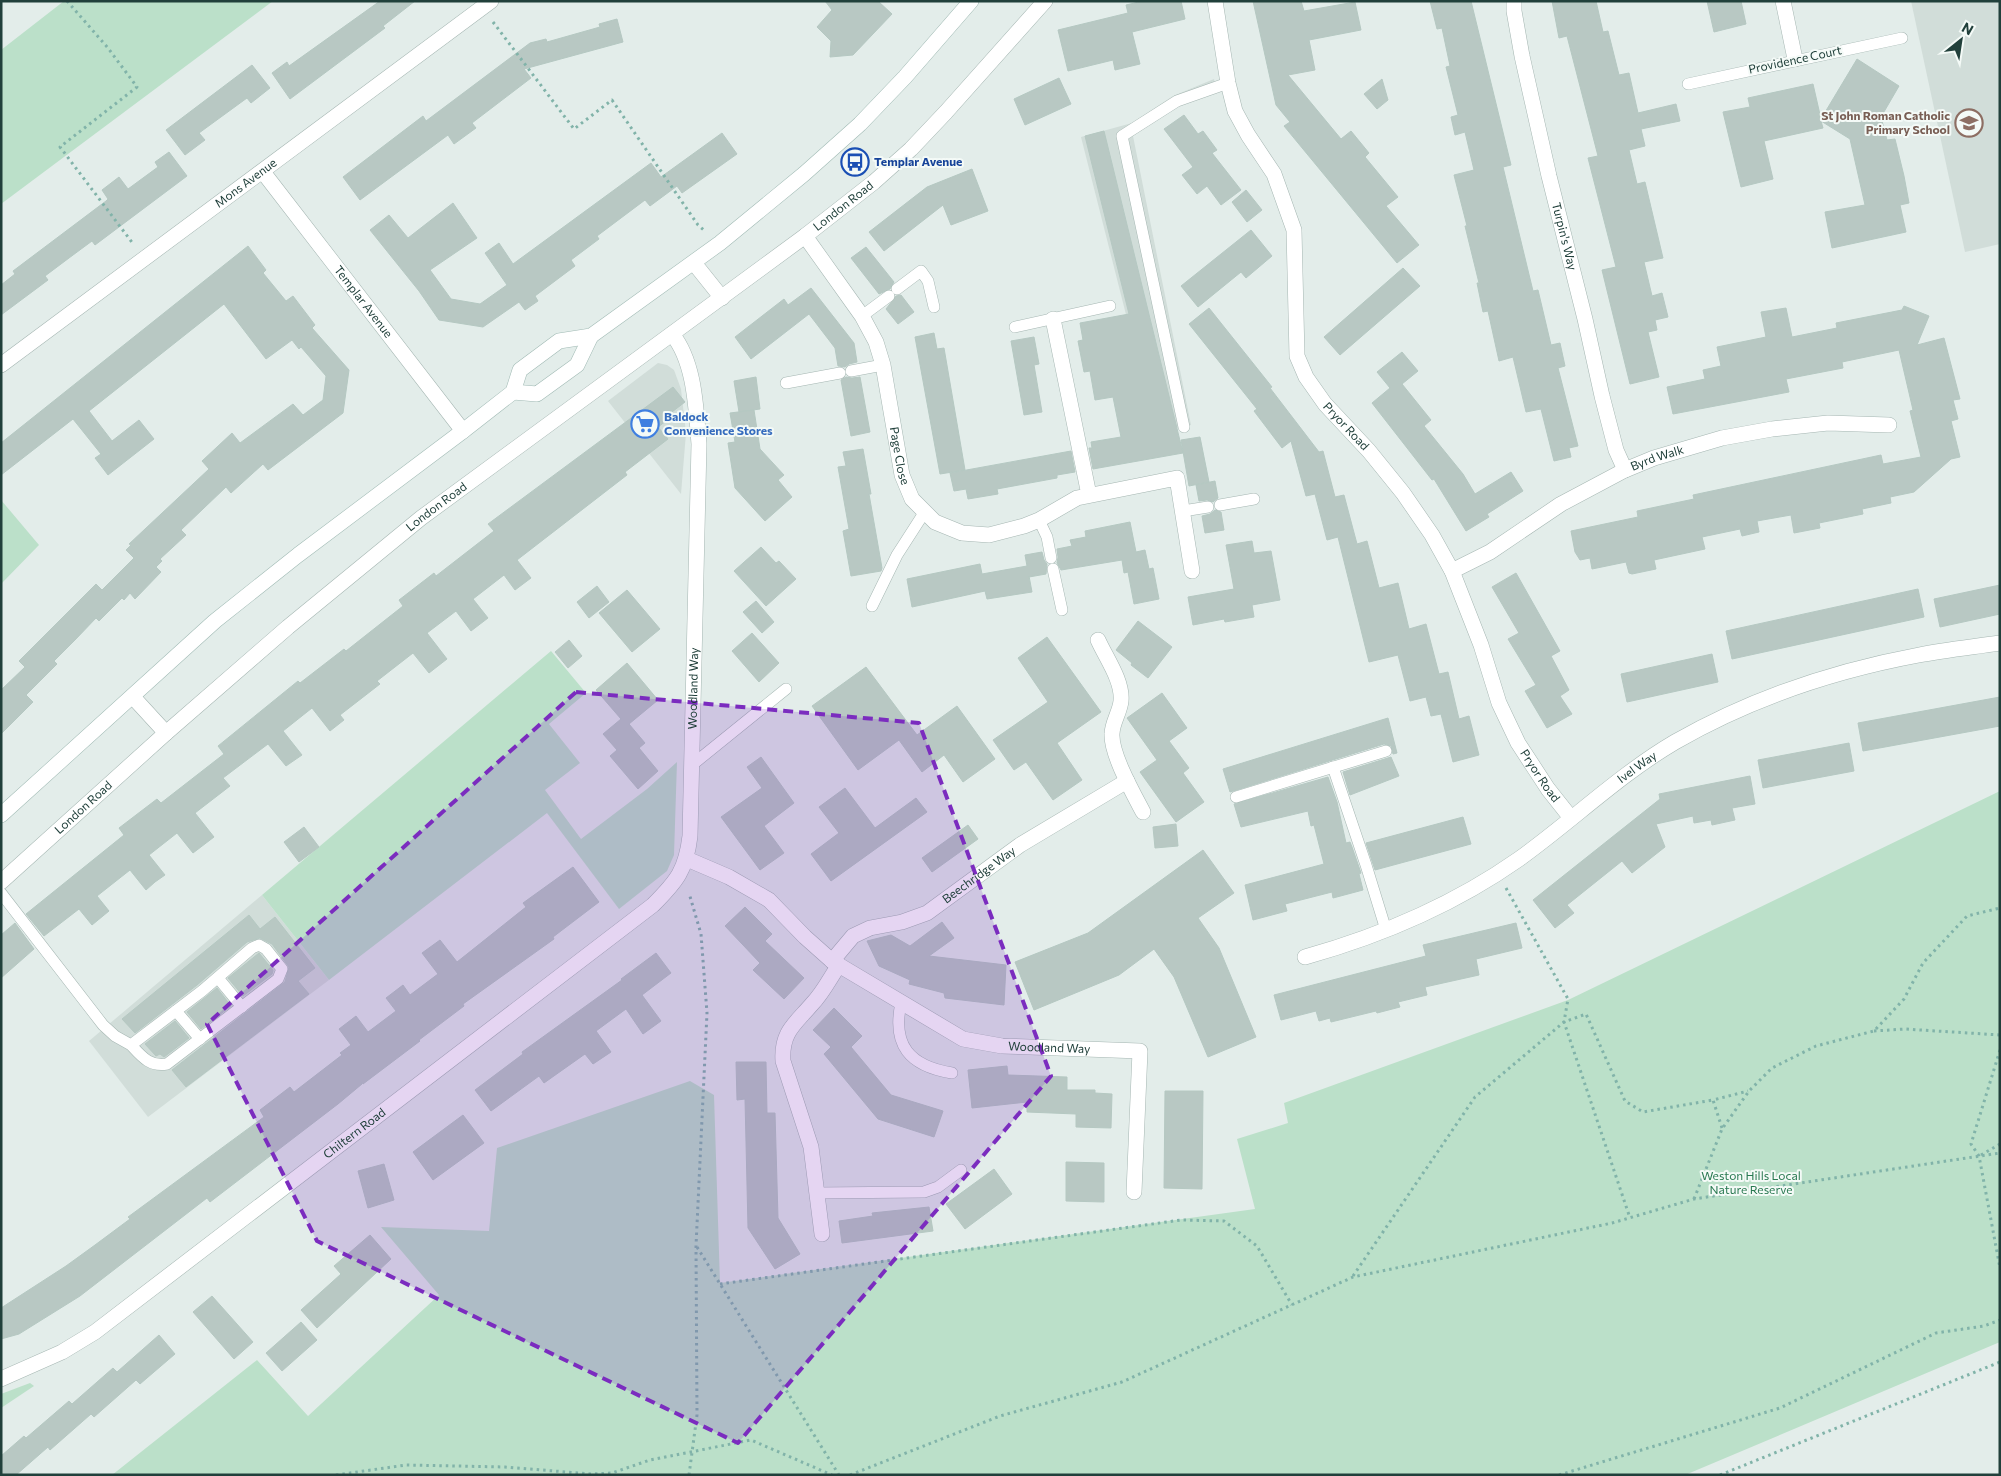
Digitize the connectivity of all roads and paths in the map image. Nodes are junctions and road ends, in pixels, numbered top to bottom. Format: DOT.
graph roads {
  1 [pos="67,1"];
  2 [pos="1215,1"];
  3 [pos="1514,1"];
  4 [pos="1783,1"];
  5 [pos="965,3"];
  6 [pos="487,4"];
  7 [pos="1035,5"];
  8 [pos="1902,38"];
  9 [pos="1795,59"];
  10 [pos="1228,83"];
  11 [pos="1688,84"];
  12 [pos="846,136"];
  13 [pos="262,172"];
  14 [pos="882,175"];
  15 [pos="805,236"];
  16 [pos="720,243"];
  17 [pos="144,260"];
  18 [pos="694,263"];
  19 [pos="722,298"];
  20 [pos="1110,306"];
  21 [pos="934,307"];
  22 [pos="862,316"];
  23 [pos="1052,319"];
  24 [pos="1015,327"];
  25 [pos="672,334"];
  26 [pos="591,336"];
  27 [pos="1,365"];
  28 [pos="882,365"];
  29 [pos="851,370"];
  30 [pos="840,373"];
  31 [pos="786,382"];
  32 [pos="513,392"];
  33 [pos="1888,425"];
  34 [pos="1184,427"];
  35 [pos="463,431"];
  36 [pos="1625,470"];
  37 [pos="1089,495"];
  38 [pos="1254,499"];
  39 [pos="1220,505"];
  40 [pos="1208,507"];
  41 [pos="1184,511"];
  42 [pos="924,513"];
  43 [pos="1039,520"];
  44 [pos="1192,571"];
  45 [pos="1452,571"];
  46 [pos="872,606"];
  47 [pos="1062,610"];
  48 [pos="1098,640"];
  49 [pos="2000,643"];
  50 [pos="786,689"];
  51 [pos="133,697"];
  52 [pos="166,733"];
  53 [pos="1386,751"];
  54 [pos="692,764"];
  55 [pos="1333,767"];
  56 [pos="1127,781"];
  57 [pos="1236,797"];
  58 [pos="1143,812"];
  59 [pos="1,815"];
  60 [pos="1571,818"];
  61 [pos="687,859"];
  62 [pos="1497,872"];
  63 [pos="678,877"];
  64 [pos="1,882"];
  65 [pos="1,893"];
  66 [pos="2000,908"];
  67 [pos="1386,930"];
  68 [pos="1305,956"];
  69 [pos="836,963"];
  70 [pos="218,978"];
  71 [pos="901,1003"];
  72 [pos="242,1006"];
  73 [pos="176,1011"];
  74 [pos="1564,1022"];
  75 [pos="1874,1031"];
  76 [pos="2000,1035"];
  77 [pos="200,1039"];
  78 [pos="132,1045"];
  79 [pos="2000,1050"];
  80 [pos="952,1073"];
  81 [pos="1749,1091"];
  82 [pos="1713,1100"];
  83 [pos="1722,1129"];
  84 [pos="2000,1144"];
  85 [pos="2000,1153"];
  86 [pos="1978,1156"];
  87 [pos="961,1170"];
  88 [pos="1134,1192"];
  89 [pos="817,1194"];
  90 [pos="1694,1199"];
  91 [pos="1630,1218"];
  92 [pos="822,1234"];
  93 [pos="696,1246"];
  94 [pos="2000,1268"];
  95 [pos="1353,1276"];
  96 [pos="720,1284"];
  97 [pos="1292,1305"];
  98 [pos="2000,1320"];
  99 [pos="2000,1362"];
  100 [pos="1,1379"];
  101 [pos="694,1450"];
  102 [pos="336,1475"];
  103 [pos="689,1475"];
  104 [pos="832,1475"];
  105 [pos="839,1475"];
  106 [pos="850,1475"];
  107 [pos="1559,1475"];
  108 [pos="1720,1475"];
  1 -- 17 [label="path"];
  2 -- 10 [label="street, Pryor Road"];
  3 -- 36 [label="street, Turpin's Way"];
  4 -- 9 [label="street"];
  5 -- 12 [label="street"];
  6 -- 13 [label="street, Mons Avenue"];
  6 -- 16 [label="path"];
  7 -- 14 [label="street, London Road"];
  8 -- 9 [label="lane, Providence Court"];
  9 -- 11 [label="lane, Providence Court"];
  10 -- 34 [label="lane"];
  10 -- 45 [label="street, Pryor Road"];
  12 -- 14 [label="path"];
  12 -- 16 [label="street"];
  13 -- 17 [label="street, Mons Avenue"];
  13 -- 35 [label="street, Templar Avenue"];
  14 -- 15 [label="street, London Road"];
  15 -- 19 [label="street, London Road"];
  15 -- 22 [label="street, Page Close"];
  16 -- 18 [label="street"];
  17 -- 27 [label="street, Mons Avenue"];
  18 -- 19 [label="street"];
  18 -- 26 [label="street"];
  19 -- 25 [label="street, London Road"];
  20 -- 23 [label="lane"];
  21 -- 22 [label="lane"];
  22 -- 28 [label="street, Page Close"];
  23 -- 24 [label="lane"];
  23 -- 37 [label="street"];
  25 -- 52 [label="street, London Road"];
  25 -- 54 [label="street, Woodland Way"];
  26 -- 32 [label="street"];
  26 -- 32 [label="street"];
  28 -- 29 [label="lane"];
  28 -- 42 [label="street, Page Close"];
  30 -- 31 [label="lane"];
  32 -- 35 [label="street"];
  33 -- 36 [label="street, Byrd Walk"];
  35 -- 51 [label="street"];
  36 -- 45 [label="street, Byrd Walk"];
  37 -- 41 [label="street, Page Close"];
  37 -- 43 [label="street, Page Close"];
  38 -- 39 [label="lane"];
  40 -- 41 [label="lane"];
  41 -- 44 [label="street, Page Close"];
  42 -- 43 [label="street, Page Close"];
  42 -- 46 [label="lane"];
  43 -- 47 [label="lane"];
  45 -- 60 [label="street, Pryor Road"];
  48 -- 56 [label="street"];
  49 -- 60 [label="street, Ivel Way"];
  50 -- 54 [label="lane"];
  51 -- 52 [label="street"];
  51 -- 59 [label="street"];
  52 -- 64 [label="street, London Road"];
  53 -- 55 [label="lane"];
  54 -- 61 [label="street, Woodland Way"];
  55 -- 57 [label="lane"];
  55 -- 67 [label="lane"];
  56 -- 58 [label="street"];
  56 -- 69 [label="street, Beechridge Way"];
  60 -- 62 [label="street, Ivel Way"];
  61 -- 63 [label="street, Chiltern Road"];
  61 -- 69 [label="street, Woodland Way"];
  62 -- 67 [label="street, Ivel Way"];
  62 -- 74 [label="path"];
  63 -- 93 [label="path"];
  63 -- 100 [label="street, Chiltern Road"];
  65 -- 78 [label="lane"];
  66 -- 75 [label="path"];
  67 -- 68 [label="street, Ivel Way"];
  69 -- 71 [label="street, Woodland Way"];
  69 -- 89 [label="street"];
  70 -- 72 [label="lane"];
  70 -- 72 [label="lane"];
  70 -- 73 [label="lane"];
  71 -- 80 [label="lane"];
  71 -- 88 [label="street, Woodland Way"];
  72 -- 77 [label="lane"];
  73 -- 77 [label="lane"];
  73 -- 78 [label="lane"];
  74 -- 82 [label="path"];
  74 -- 91 [label="path"];
  74 -- 95 [label="path"];
  75 -- 76 [label="path"];
  75 -- 81 [label="path"];
  77 -- 78 [label="lane"];
  79 -- 86 [label="path"];
  81 -- 82 [label="path"];
  81 -- 83 [label="path"];
  82 -- 83 [label="path"];
  83 -- 90 [label="path"];
  84 -- 86 [label="path"];
  85 -- 86 [label="path"];
  86 -- 90 [label="path"];
  86 -- 94 [label="path"];
  87 -- 89 [label="lane"];
  89 -- 92 [label="street"];
  90 -- 91 [label="path"];
  91 -- 95 [label="path"];
  93 -- 96 [label="path"];
  93 -- 101 [label="path"];
  95 -- 97 [label="path"];
  96 -- 97 [label="path"];
  96 -- 105 [label="path"];
  97 -- 106 [label="path"];
  98 -- 107 [label="path"];
  99 -- 108 [label="path"];
  101 -- 102 [label="path"];
  101 -- 103 [label="path"];
  101 -- 104 [label="path"];
}
